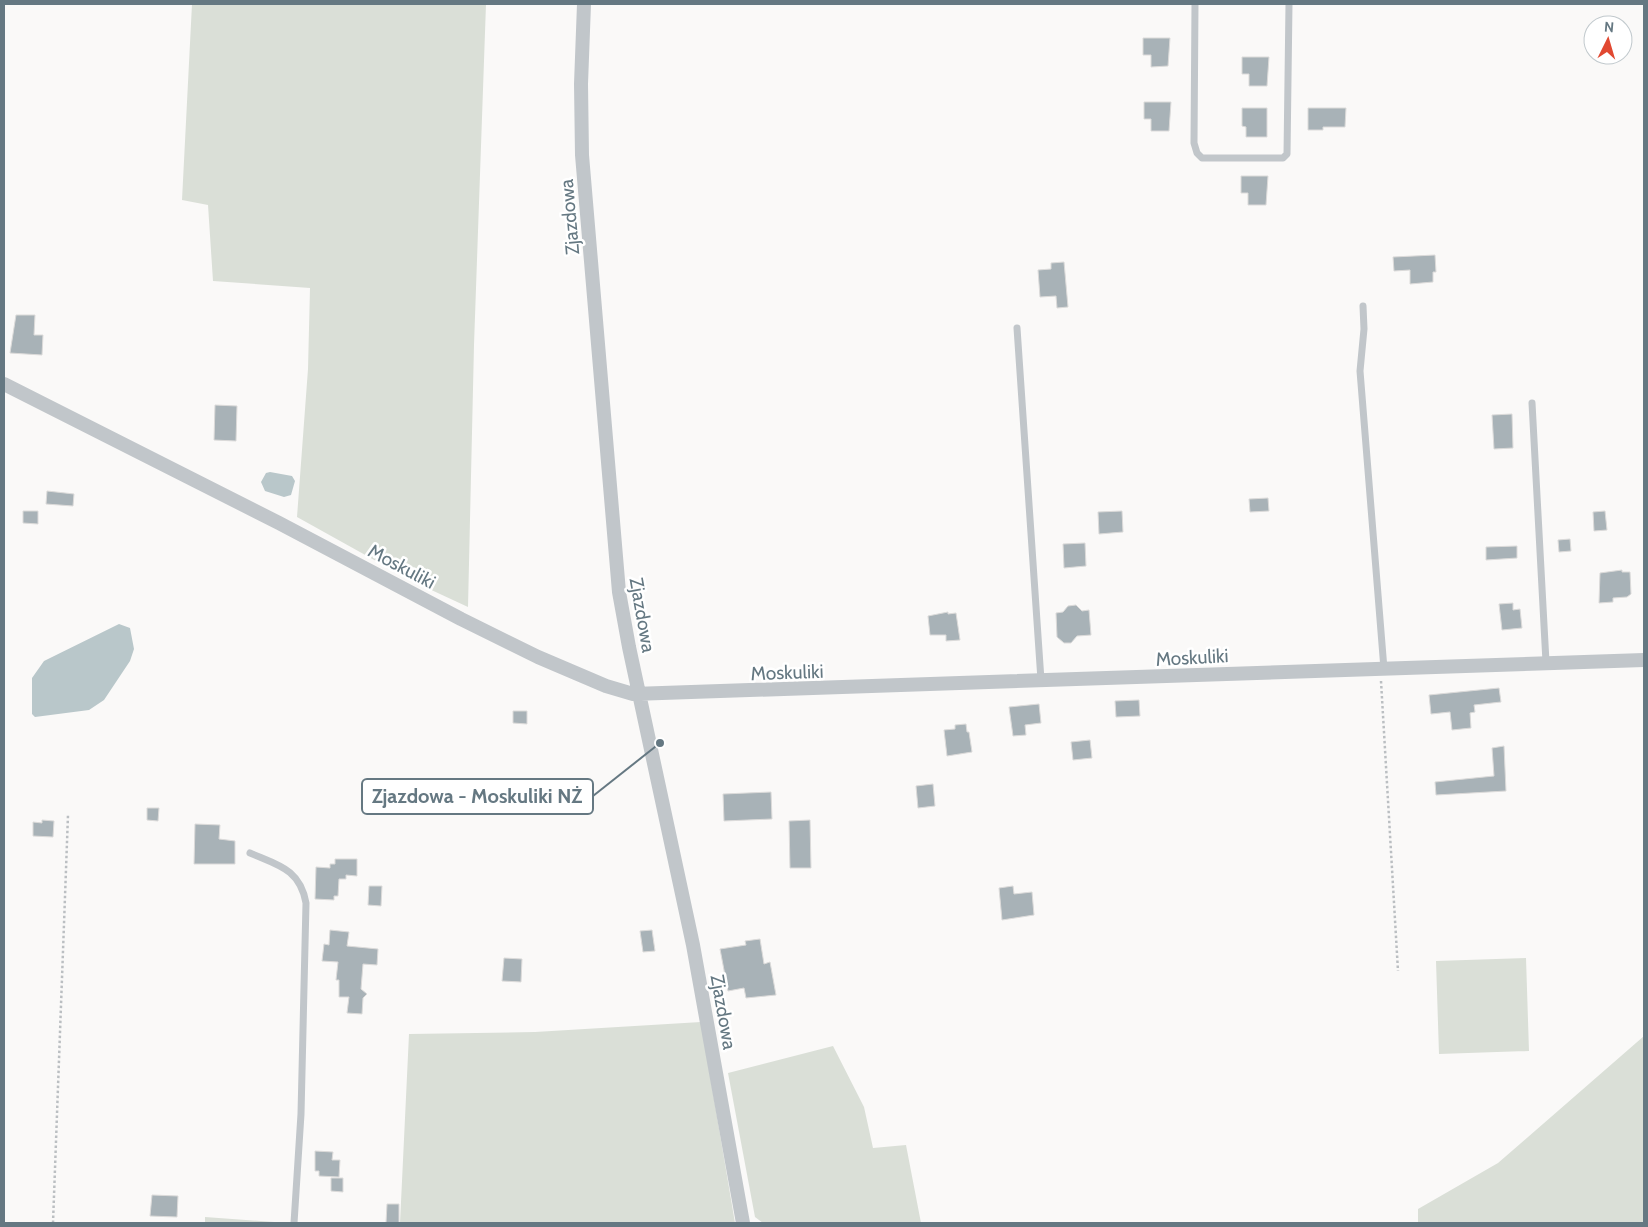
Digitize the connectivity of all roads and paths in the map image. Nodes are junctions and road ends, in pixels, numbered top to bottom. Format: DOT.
graph roads {
  1 [pos="584,4"];
  2 [pos="1195,4"];
  3 [pos="1289,4"];
  4 [pos="1363,306"];
  5 [pos="1017,328"];
  6 [pos="4,384"];
  7 [pos="1532,403"];
  8 [pos="1644,660"];
  9 [pos="1546,662"];
  10 [pos="1382,669"];
  11 [pos="1041,680"];
  12 [pos="639,694"];
  13 [pos="68,815"];
  14 [pos="250,853"];
  15 [pos="1398,971"];
  16 [pos="53,1223"];
  17 [pos="294,1223"];
  18 [pos="743,1223"];
  1 -- 12 [label="street, Zjazdowa"];
  2 -- 3 [label="lane"];
  4 -- 10 [label="lane"];
  5 -- 11 [label="lane"];
  6 -- 12 [label="street, Moskuliki"];
  7 -- 9 [label="lane"];
  8 -- 9 [label="street, Moskuliki"];
  9 -- 10 [label="street, Moskuliki"];
  10 -- 11 [label="street, Moskuliki"];
  10 -- 15 [label="path"];
  11 -- 12 [label="street, Moskuliki"];
  12 -- 18 [label="street, Zjazdowa"];
  13 -- 16 [label="path"];
  14 -- 17 [label="lane"];
}
